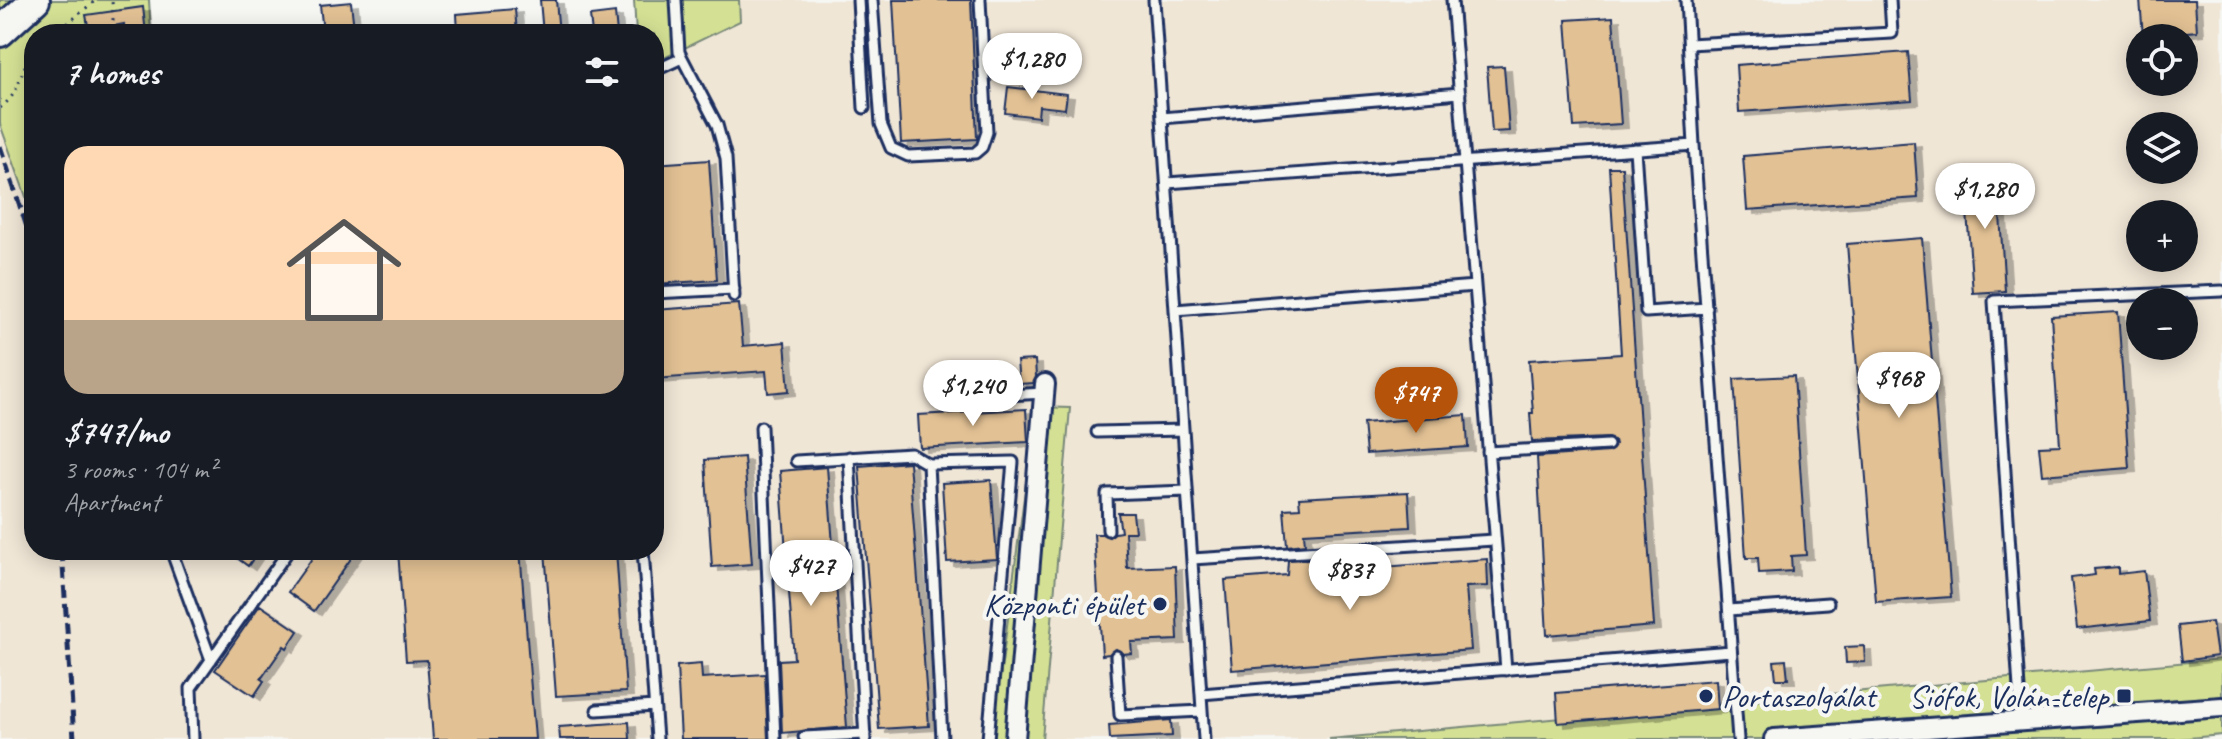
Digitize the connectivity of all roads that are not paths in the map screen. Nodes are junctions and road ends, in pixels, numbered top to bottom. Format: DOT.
graph roads {
  1 [pos="35,0"];
  2 [pos="676,0"];
  3 [pos="858,0"];
  4 [pos="872,0"];
  5 [pos="980,0"];
  6 [pos="1154,0"];
  7 [pos="1452,0"];
  8 [pos="1686,0"];
  9 [pos="1890,0"];
  10 [pos="0,32"];
  11 [pos="1689,44"];
  12 [pos="682,58"];
  13 [pos="664,66"];
  14 [pos="1460,93"];
  15 [pos="864,108"];
  16 [pos="1162,118"];
  17 [pos="1694,145"];
  18 [pos="1635,149"];
  19 [pos="1466,161"];
  20 [pos="1167,183"];
  21 [pos="1475,286"];
  22 [pos="2222,291"];
  23 [pos="664,293"];
  24 [pos="1707,308"];
  25 [pos="1175,310"];
  26 [pos="1045,389"];
  27 [pos="950,398"];
  28 [pos="761,427"];
  29 [pos="1183,430"];
  30 [pos="1097,432"];
  31 [pos="1608,445"];
  32 [pos="1488,452"];
  33 [pos="849,457"];
  34 [pos="796,461"];
  35 [pos="928,464"];
  36 [pos="1187,491"];
  37 [pos="1108,530"];
  38 [pos="1494,540"];
  39 [pos="1192,559"];
  40 [pos="175,560"];
  41 [pos="282,560"];
  42 [pos="644,560"];
  43 [pos="1828,603"];
  44 [pos="1729,610"];
  45 [pos="1731,651"];
  46 [pos="1116,656"];
  47 [pos="211,660"];
  48 [pos="1506,670"];
  49 [pos="1201,694"];
  50 [pos="654,706"];
  51 [pos="2222,707"];
  52 [pos="597,710"];
  53 [pos="1202,711"];
  54 [pos="2021,720"];
  55 [pos="865,736"];
  56 [pos="804,737"];
  57 [pos="193,739"];
  58 [pos="657,739"];
  59 [pos="775,739"];
  60 [pos="942,739"];
  61 [pos="988,739"];
  62 [pos="1015,739"];
  63 [pos="1204,739"];
  64 [pos="1738,739"];
  65 [pos="1774,739"];
  1 -- 10 [label="main road"];
  2 -- 12 [label="lane"];
  3 -- 15 [label="lane"];
  4 -- 5 [label="lane"];
  6 -- 16 [label="lane"];
  7 -- 14 [label="lane"];
  8 -- 11 [label="lane"];
  9 -- 11 [label="lane"];
  11 -- 17 [label="lane"];
  12 -- 13 [label="lane"];
  12 -- 23 [label="lane"];
  14 -- 16 [label="lane"];
  14 -- 19 [label="lane"];
  16 -- 20 [label="lane"];
  17 -- 18 [label="lane"];
  17 -- 24 [label="lane"];
  18 -- 19 [label="lane"];
  18 -- 24 [label="lane"];
  19 -- 20 [label="lane"];
  19 -- 21 [label="lane"];
  20 -- 25 [label="lane"];
  21 -- 25 [label="lane"];
  21 -- 32 [label="lane"];
  22 -- 54 [label="lane"];
  24 -- 44 [label="lane"];
  25 -- 29 [label="lane"];
  26 -- 27 [label="lane"];
  26 -- 62 [label="street"];
  28 -- 59 [label="lane"];
  29 -- 30 [label="lane"];
  29 -- 36 [label="lane"];
  31 -- 32 [label="lane"];
  32 -- 38 [label="lane"];
  33 -- 34 [label="lane"];
  33 -- 35 [label="lane"];
  33 -- 55 [label="lane"];
  35 -- 60 [label="lane"];
  35 -- 61 [label="lane"];
  36 -- 37 [label="lane"];
  36 -- 39 [label="lane"];
  38 -- 39 [label="lane"];
  38 -- 48 [label="lane"];
  39 -- 49 [label="lane"];
  40 -- 47 [label="lane"];
  41 -- 47 [label="lane"];
  42 -- 50 [label="lane"];
  43 -- 44 [label="lane"];
  44 -- 45 [label="lane"];
  45 -- 48 [label="lane"];
  45 -- 64 [label="lane"];
  46 -- 53 [label="lane"];
  47 -- 57 [label="lane"];
  48 -- 49 [label="lane"];
  49 -- 53 [label="lane"];
  50 -- 52 [label="lane"];
  50 -- 58 [label="lane"];
  51 -- 54 [label="street"];
  53 -- 63 [label="lane"];
  54 -- 65 [label="street"];
  55 -- 56 [label="lane"];
}
